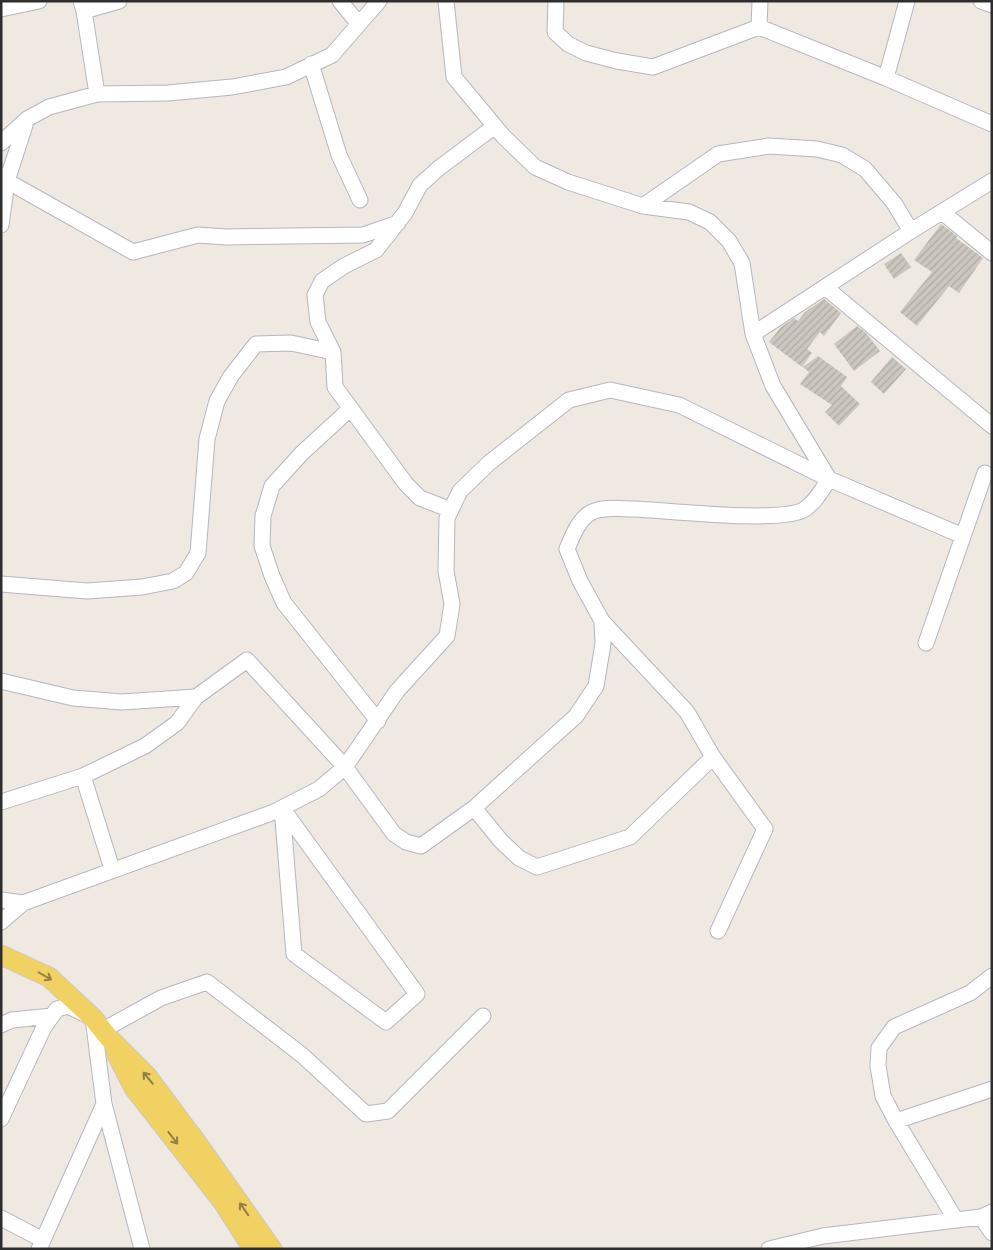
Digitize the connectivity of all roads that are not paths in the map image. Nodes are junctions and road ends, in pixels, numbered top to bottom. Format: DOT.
graph roads {
  1 [pos="39,1"];
  2 [pos="118,1"];
  3 [pos="340,1"];
  4 [pos="379,1"];
  5 [pos="446,1"];
  6 [pos="556,1"];
  7 [pos="760,1"];
  8 [pos="907,1"];
  9 [pos="981,1"];
  10 [pos="992,5"];
  11 [pos="83,6"];
  12 [pos="1,9"];
  13 [pos="358,23"];
  14 [pos="759,27"];
  15 [pos="311,64"];
  16 [pos="886,78"];
  17 [pos="98,94"];
  18 [pos="27,119"];
  19 [pos="992,124"];
  20 [pos="495,126"];
  21 [pos="1,144"];
  22 [pos="4,176"];
  23 [pos="992,181"];
  24 [pos="360,200"];
  25 [pos="643,206"];
  26 [pos="942,212"];
  27 [pos="398,223"];
  28 [pos="1,225"];
  29 [pos="911,231"];
  30 [pos="992,254"];
  31 [pos="824,288"];
  32 [pos="753,334"];
  33 [pos="332,352"];
  34 [pos="350,409"];
  35 [pos="992,426"];
  36 [pos="985,473"];
  37 [pos="829,479"];
  38 [pos="451,510"];
  39 [pos="963,536"];
  40 [pos="1,584"];
  41 [pos="602,621"];
  42 [pos="926,642"];
  43 [pos="1,681"];
  44 [pos="196,697"];
  45 [pos="378,721"];
  46 [pos="713,757"];
  47 [pos="345,767"];
  48 [pos="83,776"];
  49 [pos="1,802"];
  50 [pos="282,808"];
  51 [pos="474,808"];
  52 [pos="112,869"];
  53 [pos="1,900"];
  54 [pos="22,903"];
  55 [pos="1,922"];
  56 [pos="718,931"];
  57 [pos="1,955"];
  58 [pos="992,976"];
  59 [pos="52,1016"];
  60 [pos="483,1016"];
  61 [pos="1,1026"];
  62 [pos="101,1029"];
  63 [pos="992,1090"];
  64 [pos="104,1104"];
  65 [pos="1,1119"];
  66 [pos="896,1121"];
  67 [pos="986,1214"];
  68 [pos="1,1218"];
  69 [pos="956,1220"];
  70 [pos="992,1233"];
  71 [pos="41,1244"];
  72 [pos="142,1249"];
  73 [pos="253,1249"];
  74 [pos="272,1249"];
  75 [pos="769,1249"];
  1 -- 12 [label="street"];
  2 -- 11 [label="street"];
  3 -- 13 [label="street"];
  4 -- 13 [label="street"];
  5 -- 20 [label="street"];
  6 -- 14 [label="street"];
  7 -- 14 [label="street"];
  8 -- 16 [label="street"];
  9 -- 10 [label="street"];
  11 -- 17 [label="street"];
  13 -- 15 [label="street"];
  14 -- 16 [label="street"];
  15 -- 17 [label="street"];
  15 -- 24 [label="street"];
  16 -- 19 [label="street"];
  17 -- 18 [label="street"];
  18 -- 21 [label="street"];
  18 -- 22 [label="street"];
  20 -- 25 [label="street"];
  20 -- 27 [label="street"];
  22 -- 27 [label="street"];
  22 -- 28 [label="street"];
  23 -- 26 [label="street"];
  25 -- 29 [label="street"];
  25 -- 32 [label="street"];
  26 -- 29 [label="street"];
  26 -- 30 [label="street"];
  27 -- 33 [label="street"];
  29 -- 31 [label="street"];
  31 -- 32 [label="street"];
  31 -- 35 [label="street"];
  32 -- 37 [label="street"];
  33 -- 34 [label="street"];
  33 -- 40 [label="street"];
  34 -- 38 [label="street"];
  34 -- 45 [label="street"];
  36 -- 39 [label="street"];
  37 -- 38 [label="street"];
  37 -- 39 [label="street"];
  37 -- 41 [label="street"];
  38 -- 45 [label="street"];
  39 -- 42 [label="street"];
  41 -- 46 [label="street"];
  41 -- 51 [label="street"];
  43 -- 44 [label="street"];
  44 -- 47 [label="street"];
  44 -- 48 [label="street"];
  45 -- 47 [label="street"];
  46 -- 51 [label="street"];
  46 -- 56 [label="street"];
  47 -- 50 [label="street"];
  47 -- 51 [label="street"];
  48 -- 49 [label="street"];
  48 -- 52 [label="street"];
  50 -- 50 [label="street"];
  50 -- 52 [label="street"];
  52 -- 54 [label="street"];
  53 -- 54 [label="street"];
  54 -- 55 [label="street"];
  57 -- 62 [label="main road, one-way"];
  58 -- 66 [label="street"];
  59 -- 61 [label="street"];
  59 -- 62 [label="street"];
  59 -- 65 [label="street"];
  60 -- 62 [label="street"];
  62 -- 64 [label="street"];
  62 -- 73 [label="main road, one-way"];
  74 -- 62 [label="main road, one-way"];
  63 -- 66 [label="street"];
  64 -- 71 [label="street"];
  64 -- 72 [label="street"];
  66 -- 69 [label="street"];
  67 -- 69 [label="street"];
  67 -- 70 [label="street"];
  68 -- 71 [label="street"];
  69 -- 75 [label="street"];
}
